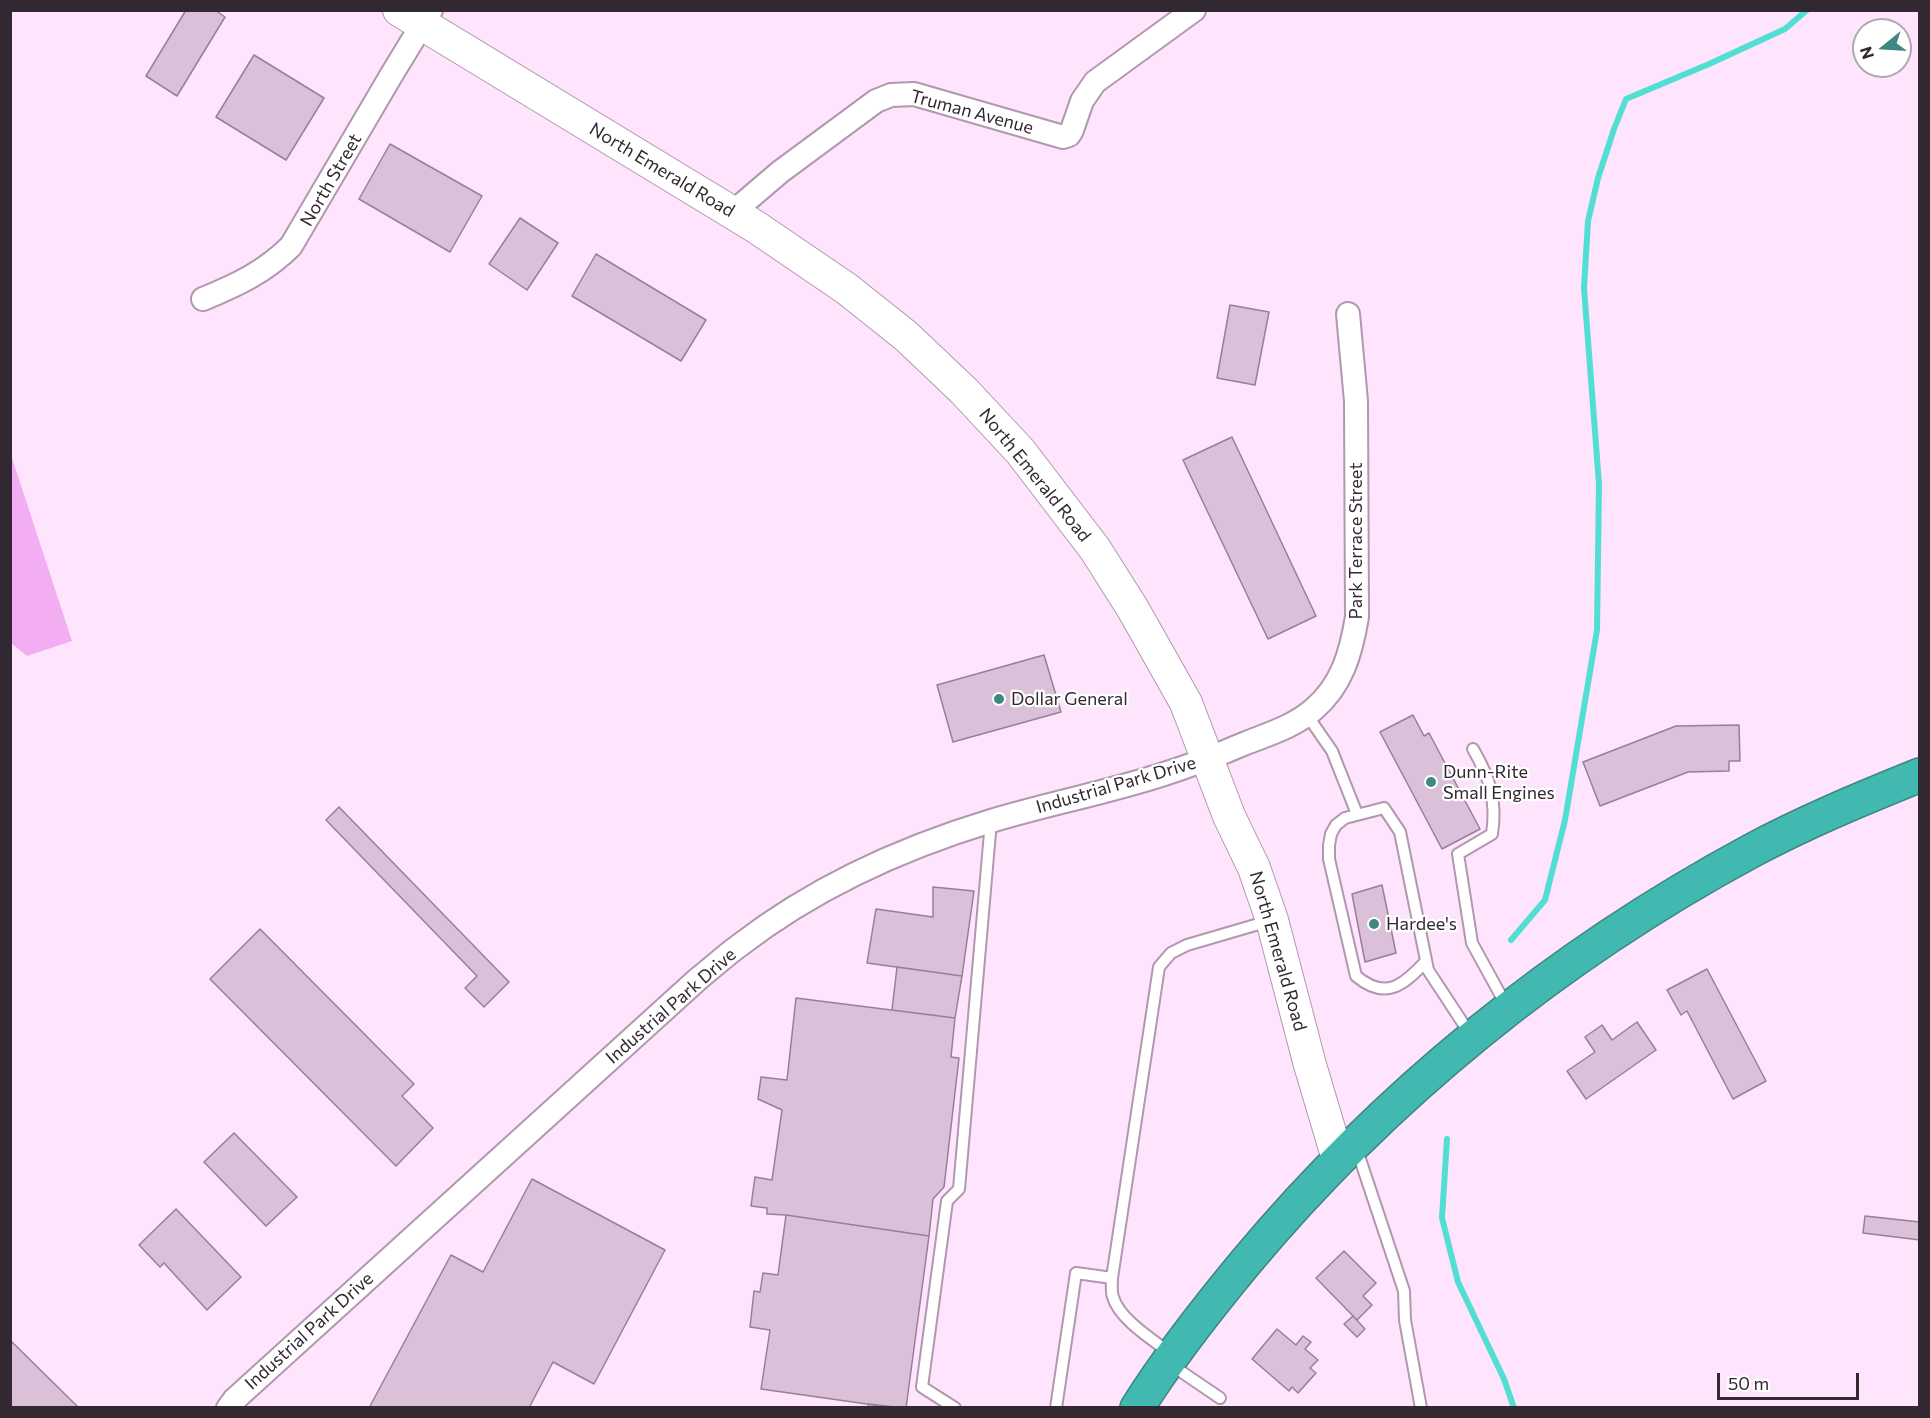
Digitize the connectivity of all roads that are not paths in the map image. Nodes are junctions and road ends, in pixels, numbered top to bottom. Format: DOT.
graph roads {
  1 [pos="1194,10"];
  2 [pos="418,15"];
  3 [pos="732,213"];
  4 [pos="203,299"];
  5 [pos="1348,314"];
  6 [pos="1307,715"];
  7 [pos="1473,749"];
  8 [pos="1206,759"];
  9 [pos="1920,775"];
  10 [pos="1357,814"];
  11 [pos="991,821"];
  12 [pos="1272,920"];
  13 [pos="1426,961"];
  14 [pos="1508,1008"];
  15 [pos="1472,1037"];
  16 [pos="1346,1152"];
  17 [pos="1112,1278"];
  18 [pos="1170,1359"];
  19 [pos="1220,1398"];
  20 [pos="228,1407"];
  21 [pos="955,1407"];
  22 [pos="1056,1407"];
  23 [pos="1137,1407"];
  24 [pos="1421,1407"];
  1 -- 3 [label="street, Truman Avenue"];
  2 -- 3 [label="main road, North Emerald Road"];
  2 -- 4 [label="street, North Street"];
  3 -- 8 [label="main road, North Emerald Road"];
  5 -- 6 [label="street, Park Terrace Street"];
  6 -- 8 [label="street, Park Terrace Street"];
  6 -- 10 [label="lane"];
  7 -- 14 [label="lane"];
  8 -- 11 [label="street, Industrial Park Drive"];
  8 -- 12 [label="main road, North Emerald Road"];
  9 -- 14 [label="highway"];
  10 -- 13 [label="lane"];
  10 -- 13 [label="lane"];
  11 -- 20 [label="street, Industrial Park Drive"];
  11 -- 21 [label="lane"];
  12 -- 16 [label="main road, North Emerald Road"];
  12 -- 17 [label="lane"];
  13 -- 15 [label="lane"];
  14 -- 15 [label="highway"];
  15 -- 16 [label="highway"];
  16 -- 18 [label="highway"];
  16 -- 24 [label="lane"];
  17 -- 18 [label="lane"];
  17 -- 22 [label="lane"];
  18 -- 19 [label="lane"];
  18 -- 23 [label="highway"];
}
